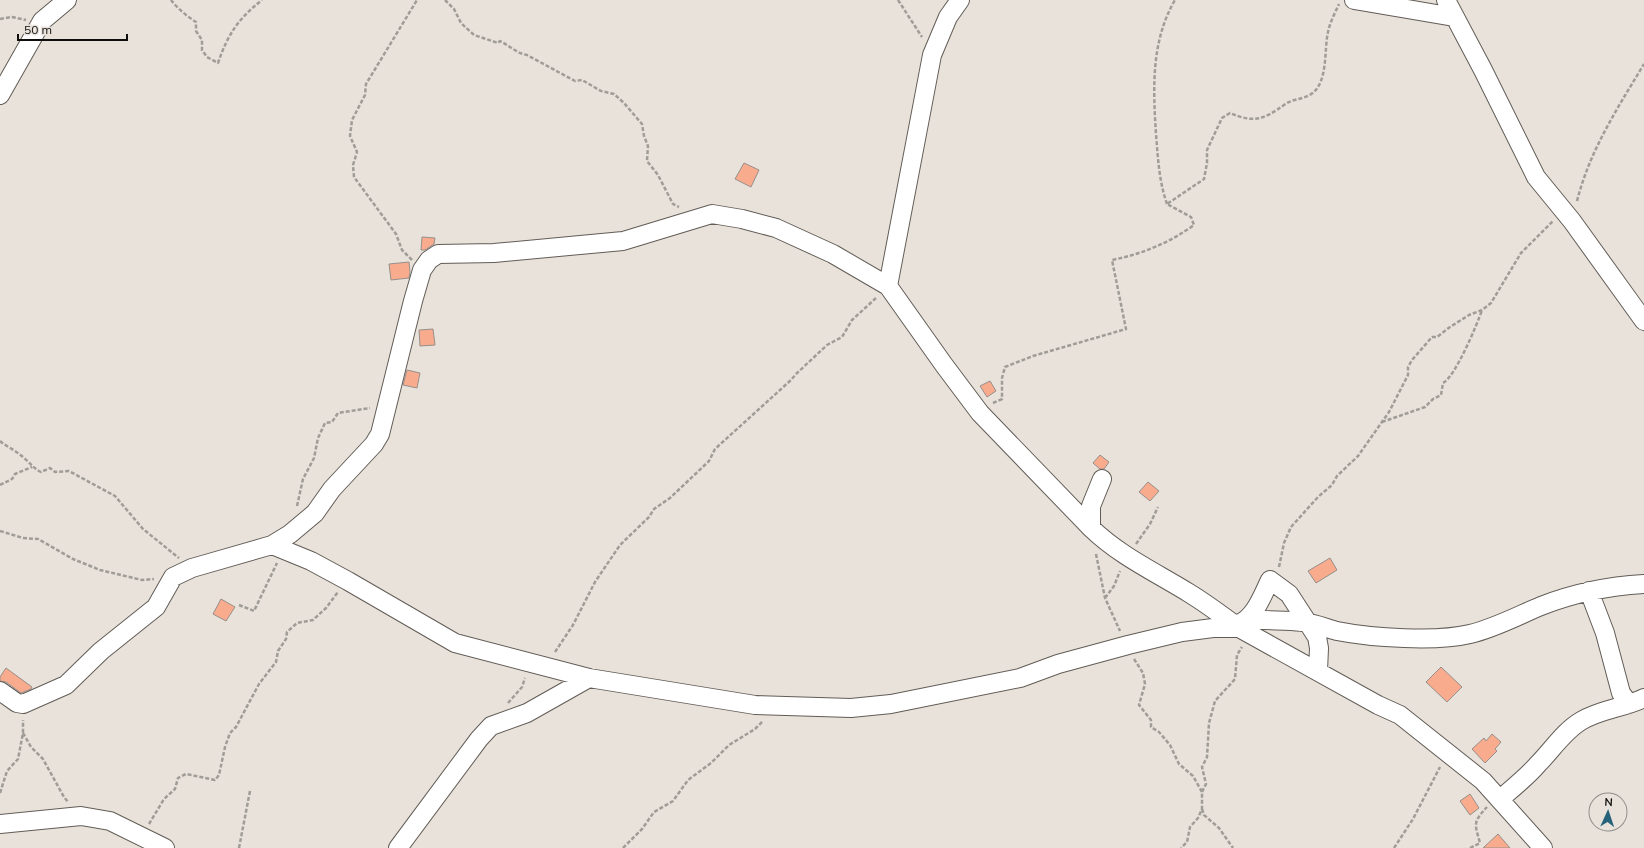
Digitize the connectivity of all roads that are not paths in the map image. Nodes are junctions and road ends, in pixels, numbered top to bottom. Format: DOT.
graph roads {
  1 [pos="67,0"];
  2 [pos="960,0"];
  3 [pos="1354,0"];
  4 [pos="1446,0"];
  5 [pos="1454,17"];
  6 [pos="0,95"];
  7 [pos="888,286"];
  8 [pos="1642,313"];
  9 [pos="1102,479"];
  10 [pos="1091,528"];
  11 [pos="282,542"];
  12 [pos="1644,584"];
  13 [pos="1589,591"];
  14 [pos="1308,623"];
  15 [pos="1243,626"];
  16 [pos="1318,671"];
  17 [pos="589,678"];
  18 [pos="0,691"];
  19 [pos="1636,701"];
  20 [pos="1498,797"];
  21 [pos="0,824"];
  22 [pos="165,848"];
  23 [pos="398,848"];
  24 [pos="1544,848"];
  1 -- 6 [label="street"];
  2 -- 7 [label="street"];
  3 -- 5 [label="street"];
  4 -- 5 [label="street"];
  5 -- 8 [label="street"];
  7 -- 10 [label="street"];
  7 -- 11 [label="street"];
  9 -- 10 [label="street"];
  10 -- 15 [label="street"];
  11 -- 17 [label="street"];
  11 -- 18 [label="street"];
  12 -- 13 [label="street"];
  13 -- 14 [label="street"];
  13 -- 19 [label="street"];
  14 -- 15 [label="street"];
  14 -- 15 [label="street"];
  14 -- 16 [label="street"];
  15 -- 16 [label="street"];
  15 -- 17 [label="street"];
  16 -- 20 [label="street"];
  17 -- 23 [label="street"];
  19 -- 20 [label="street"];
  20 -- 24 [label="street"];
  21 -- 22 [label="street"];
}
